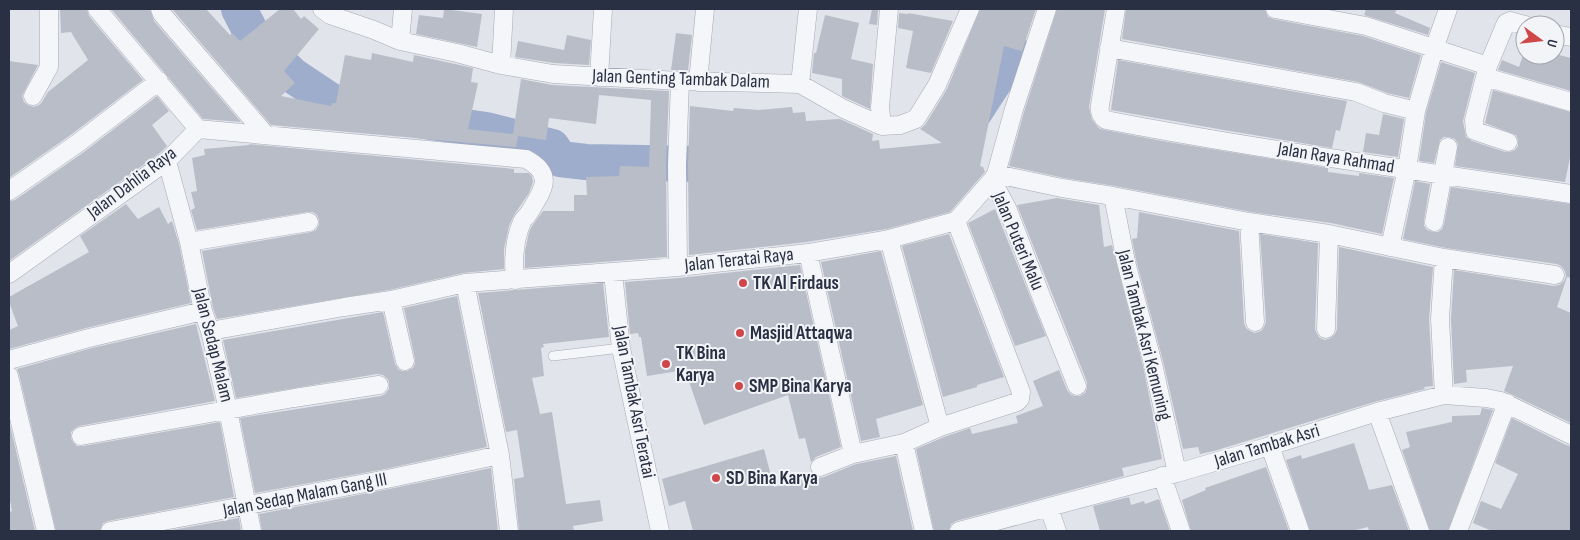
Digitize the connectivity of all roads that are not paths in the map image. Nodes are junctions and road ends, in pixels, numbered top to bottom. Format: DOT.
graph roads {
  1 [pos="49,9"];
  2 [pos="97,9"];
  3 [pos="160,9"];
  4 [pos="322,9"];
  5 [pos="403,9"];
  6 [pos="504,9"];
  7 [pos="603,9"];
  8 [pos="705,9"];
  9 [pos="808,9"];
  10 [pos="889,9"];
  11 [pos="970,9"];
  12 [pos="1047,9"];
  13 [pos="1116,9"];
  14 [pos="1275,9"];
  15 [pos="1448,9"];
  16 [pos="1515,22"];
  17 [pos="400,41"];
  18 [pos="1110,48"];
  19 [pos="1434,49"];
  20 [pos="500,65"];
  21 [pos="1487,71"];
  22 [pos="599,77"];
  23 [pos="159,81"];
  24 [pos="680,81"];
  25 [pos="698,82"];
  26 [pos="800,84"];
  27 [pos="34,96"];
  28 [pos="1571,102"];
  29 [pos="1416,111"];
  30 [pos="882,126"];
  31 [pos="198,129"];
  32 [pos="266,135"];
  33 [pos="1508,142"];
  34 [pos="1448,147"];
  35 [pos="167,161"];
  36 [pos="1407,169"];
  37 [pos="1443,174"];
  38 [pos="994,177"];
  39 [pos="9,192"];
  40 [pos="1571,194"];
  41 [pos="1113,196"];
  42 [pos="956,220"];
  43 [pos="309,222"];
  44 [pos="1249,222"];
  45 [pos="1434,222"];
  46 [pos="1329,234"];
  47 [pos="889,239"];
  48 [pos="189,242"];
  49 [pos="1390,247"];
  50 [pos="808,253"];
  51 [pos="1444,258"];
  52 [pos="678,266"];
  53 [pos="613,273"];
  54 [pos="9,274"];
  55 [pos="1555,275"];
  56 [pos="515,280"];
  57 [pos="465,283"];
  58 [pos="391,300"];
  59 [pos="203,311"];
  60 [pos="1255,322"];
  61 [pos="1326,329"];
  62 [pos="210,331"];
  63 [pos="621,348"];
  64 [pos="553,356"];
  65 [pos="9,360"];
  66 [pos="405,361"];
  67 [pos="9,376"];
  68 [pos="379,386"];
  69 [pos="1077,386"];
  70 [pos="1444,395"];
  71 [pos="1507,403"];
  72 [pos="228,410"];
  73 [pos="1377,412"];
  74 [pos="940,427"];
  75 [pos="1571,435"];
  76 [pos="80,436"];
  77 [pos="904,443"];
  78 [pos="1270,446"];
  79 [pos="853,454"];
  80 [pos="500,455"];
  81 [pos="820,467"];
  82 [pos="1170,475"];
  83 [pos="247,506"];
  84 [pos="1049,508"];
  85 [pos="46,531"];
  86 [pos="110,531"];
  87 [pos="252,531"];
  88 [pos="509,531"];
  89 [pos="660,531"];
  90 [pos="924,531"];
  91 [pos="959,531"];
  92 [pos="1057,531"];
  93 [pos="1181,531"];
  94 [pos="1300,531"];
  95 [pos="1420,531"];
  96 [pos="1458,531"];
  1 -- 27 [label="street"];
  2 -- 23 [label="street"];
  3 -- 32 [label="street"];
  4 -- 17 [label="street, Jalan Genting Tambak Dalam"];
  5 -- 17 [label="street"];
  6 -- 20 [label="street"];
  7 -- 22 [label="street"];
  8 -- 25 [label="street"];
  9 -- 26 [label="street"];
  10 -- 30 [label="street"];
  11 -- 30 [label="street"];
  12 -- 38 [label="street, Jalan Puteri Malu"];
  13 -- 18 [label="street"];
  14 -- 19 [label="street"];
  15 -- 19 [label="street"];
  16 -- 21 [label="street"];
  17 -- 20 [label="street, Jalan Genting Tambak Dalam"];
  18 -- 29 [label="street"];
  18 -- 36 [label="street, Jalan Raya Rahmad"];
  19 -- 21 [label="street"];
  19 -- 29 [label="street"];
  20 -- 22 [label="street, Jalan Genting Tambak Dalam"];
  21 -- 28 [label="street"];
  21 -- 33 [label="street"];
  22 -- 24 [label="street, Jalan Genting Tambak Dalam"];
  23 -- 31 [label="street"];
  23 -- 39 [label="street"];
  24 -- 25 [label="street, Jalan Genting Tambak Dalam"];
  24 -- 52 [label="street"];
  25 -- 26 [label="street, Jalan Genting Tambak Dalam"];
  26 -- 30 [label="street, Jalan Genting Tambak Dalam"];
  29 -- 36 [label="street"];
  31 -- 32 [label="street"];
  31 -- 35 [label="street, Jalan Dahlia Raya"];
  32 -- 56 [label="street"];
  34 -- 37 [label="street"];
  35 -- 48 [label="street, Jalan Sedap Malam"];
  35 -- 54 [label="street, Jalan Dahlia Raya"];
  36 -- 37 [label="street, Jalan Raya Rahmad"];
  36 -- 49 [label="street"];
  37 -- 40 [label="street, Jalan Raya Rahmad"];
  37 -- 45 [label="street"];
  38 -- 41 [label="street"];
  38 -- 42 [label="street"];
  38 -- 69 [label="street, Jalan Puteri Malu"];
  41 -- 44 [label="street"];
  41 -- 82 [label="street, Jalan Tambak Asri Kemuning"];
  42 -- 47 [label="street, Jalan Teratai Raya"];
  42 -- 74 [label="street"];
  43 -- 48 [label="street"];
  44 -- 46 [label="street"];
  44 -- 60 [label="street"];
  46 -- 49 [label="street"];
  46 -- 61 [label="street"];
  47 -- 50 [label="street, Jalan Teratai Raya"];
  47 -- 74 [label="street"];
  48 -- 59 [label="street, Jalan Sedap Malam"];
  49 -- 51 [label="street"];
  50 -- 52 [label="street, Jalan Teratai Raya"];
  50 -- 79 [label="street"];
  51 -- 55 [label="street"];
  51 -- 70 [label="street"];
  52 -- 53 [label="street, Jalan Teratai Raya"];
  53 -- 56 [label="street, Jalan Teratai Raya"];
  53 -- 63 [label="street, Jalan Tambak Asri Teratai"];
  56 -- 57 [label="street, Jalan Teratai Raya"];
  57 -- 58 [label="street, Jalan Teratai Raya"];
  57 -- 80 [label="street"];
  58 -- 62 [label="street, Jalan Teratai Raya"];
  58 -- 66 [label="street"];
  59 -- 62 [label="street, Jalan Sedap Malam"];
  59 -- 65 [label="street"];
  62 -- 72 [label="street, Jalan Sedap Malam"];
  63 -- 64 [label="lane"];
  63 -- 89 [label="street, Jalan Tambak Asri Teratai"];
  67 -- 85 [label="street"];
  68 -- 72 [label="street"];
  70 -- 71 [label="street, Jalan Tambak Asri"];
  70 -- 73 [label="street, Jalan Tambak Asri"];
  71 -- 75 [label="street, Jalan Tambak Asri"];
  71 -- 96 [label="street"];
  72 -- 76 [label="street"];
  72 -- 83 [label="street, Jalan Sedap Malam"];
  73 -- 78 [label="street, Jalan Tambak Asri"];
  73 -- 95 [label="street"];
  74 -- 77 [label="street"];
  77 -- 79 [label="street"];
  77 -- 90 [label="street"];
  78 -- 82 [label="street, Jalan Tambak Asri"];
  78 -- 94 [label="street"];
  79 -- 81 [label="street"];
  80 -- 83 [label="street, Jalan Sedap Malam Gang III"];
  80 -- 88 [label="street"];
  82 -- 84 [label="street, Jalan Tambak Asri"];
  82 -- 93 [label="street, Jalan Tambak Asri Kemuning"];
  83 -- 86 [label="street, Jalan Sedap Malam Gang III"];
  83 -- 87 [label="street, Jalan Sedap Malam"];
  84 -- 91 [label="street, Jalan Tambak Asri"];
  84 -- 92 [label="street"];
}
